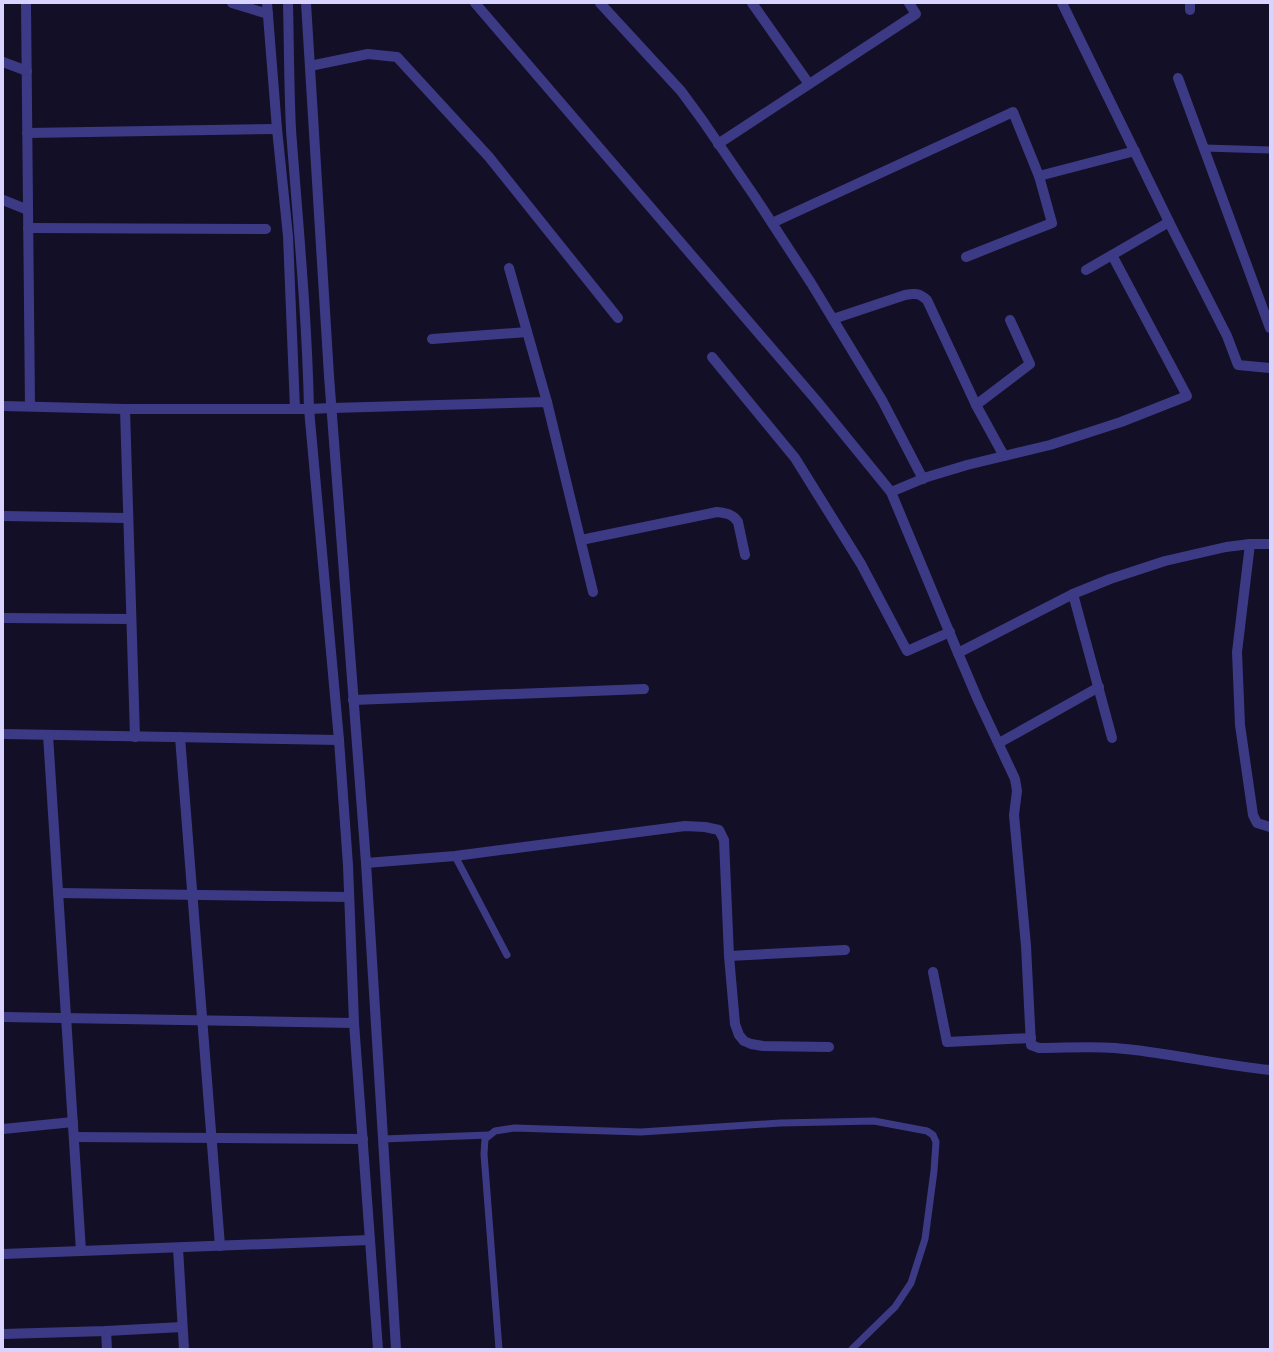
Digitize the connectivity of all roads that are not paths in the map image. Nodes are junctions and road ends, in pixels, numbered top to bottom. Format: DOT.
graph roads {
  1 [pos="26,3"];
  2 [pos="232,3"];
  3 [pos="267,3"];
  4 [pos="288,3"];
  5 [pos="306,3"];
  6 [pos="475,3"];
  7 [pos="600,3"];
  8 [pos="752,3"];
  9 [pos="909,3"];
  10 [pos="1062,3"];
  11 [pos="268,14"];
  12 [pos="3,62"];
  13 [pos="310,66"];
  14 [pos="27,71"];
  15 [pos="1178,78"];
  16 [pos="809,84"];
  17 [pos="277,129"];
  18 [pos="27,133"];
  19 [pos="718,144"];
  20 [pos="1204,148"];
  21 [pos="1270,150"];
  22 [pos="1135,151"];
  23 [pos="1039,176"];
  24 [pos="3,200"];
  25 [pos="28,210"];
  26 [pos="1169,222"];
  27 [pos="772,223"];
  28 [pos="28,228"];
  29 [pos="266,230"];
  30 [pos="1112,255"];
  31 [pos="966,257"];
  32 [pos="509,268"];
  33 [pos="1086,270"];
  34 [pos="618,318"];
  35 [pos="833,319"];
  36 [pos="1010,320"];
  37 [pos="1270,328"];
  38 [pos="527,332"];
  39 [pos="432,339"];
  40 [pos="712,358"];
  41 [pos="1270,368"];
  42 [pos="547,402"];
  43 [pos="976,405"];
  44 [pos="3,406"];
  45 [pos="30,406"];
  46 [pos="332,408"];
  47 [pos="124,409"];
  48 [pos="295,409"];
  49 [pos="308,409"];
  50 [pos="1004,456"];
  51 [pos="923,479"];
  52 [pos="891,492"];
  53 [pos="3,516"];
  54 [pos="128,518"];
  55 [pos="581,540"];
  56 [pos="1250,544"];
  57 [pos="1270,544"];
  58 [pos="745,555"];
  59 [pos="593,592"];
  60 [pos="1074,594"];
  61 [pos="3,618"];
  62 [pos="131,619"];
  63 [pos="950,632"];
  64 [pos="958,653"];
  65 [pos="1099,687"];
  66 [pos="644,689"];
  67 [pos="353,700"];
  68 [pos="3,734"];
  69 [pos="48,735"];
  70 [pos="135,736"];
  71 [pos="180,737"];
  72 [pos="1112,738"];
  73 [pos="339,740"];
  74 [pos="998,743"];
  75 [pos="1270,827"];
  76 [pos="455,856"];
  77 [pos="366,863"];
  78 [pos="58,893"];
  79 [pos="193,894"];
  80 [pos="349,897"];
  81 [pos="845,950"];
  82 [pos="507,955"];
  83 [pos="729,956"];
  84 [pos="933,972"];
  85 [pos="3,1017"];
  86 [pos="66,1018"];
  87 [pos="202,1020"];
  88 [pos="354,1023"];
  89 [pos="1031,1038"];
  90 [pos="829,1047"];
  91 [pos="1270,1070"];
  92 [pos="73,1122"];
  93 [pos="3,1129"];
  94 [pos="489,1135"];
  95 [pos="74,1137"];
  96 [pos="212,1138"];
  97 [pos="364,1139"];
  98 [pos="383,1139"];
  99 [pos="370,1240"];
  100 [pos="220,1246"];
  101 [pos="178,1248"];
  102 [pos="81,1251"];
  103 [pos="3,1254"];
  104 [pos="182,1327"];
  105 [pos="106,1331"];
  106 [pos="3,1334"];
  107 [pos="106,1349"];
  108 [pos="184,1349"];
  109 [pos="378,1349"];
  110 [pos="396,1349"];
  111 [pos="499,1349"];
  112 [pos="852,1349"];
  1 -- 14 [label="street"];
  2 -- 11 [label="street"];
  3 -- 11 [label="street"];
  4 -- 49 [label="street"];
  5 -- 13 [label="street"];
  6 -- 52 [label="street"];
  7 -- 19 [label="street"];
  8 -- 16 [label="street"];
  9 -- 16 [label="street"];
  10 -- 22 [label="street"];
  11 -- 17 [label="street"];
  12 -- 14 [label="street"];
  13 -- 34 [label="street"];
  13 -- 46 [label="street"];
  14 -- 18 [label="street"];
  15 -- 20 [label="street"];
  16 -- 19 [label="street"];
  17 -- 18 [label="street"];
  17 -- 48 [label="street"];
  18 -- 25 [label="street"];
  19 -- 27 [label="street"];
  20 -- 21 [label="lane"];
  20 -- 37 [label="street"];
  22 -- 23 [label="street"];
  22 -- 26 [label="street"];
  23 -- 27 [label="street"];
  23 -- 31 [label="street"];
  24 -- 25 [label="street"];
  25 -- 28 [label="street"];
  26 -- 30 [label="street"];
  26 -- 41 [label="street"];
  27 -- 35 [label="street"];
  28 -- 29 [label="street"];
  28 -- 45 [label="street"];
  30 -- 33 [label="street"];
  30 -- 50 [label="street"];
  32 -- 38 [label="street"];
  35 -- 43 [label="street"];
  35 -- 51 [label="street"];
  36 -- 43 [label="street"];
  38 -- 39 [label="street"];
  38 -- 42 [label="street"];
  40 -- 63 [label="street"];
  42 -- 46 [label="street"];
  42 -- 55 [label="street"];
  43 -- 50 [label="street"];
  44 -- 45 [label="street"];
  45 -- 47 [label="street"];
  46 -- 49 [label="street"];
  46 -- 67 [label="street"];
  47 -- 48 [label="street"];
  47 -- 54 [label="street"];
  48 -- 49 [label="street"];
  49 -- 73 [label="street"];
  50 -- 51 [label="street"];
  51 -- 52 [label="street"];
  52 -- 63 [label="street"];
  53 -- 54 [label="street"];
  54 -- 62 [label="street"];
  55 -- 58 [label="street"];
  55 -- 59 [label="street"];
  56 -- 57 [label="street"];
  56 -- 60 [label="street"];
  56 -- 75 [label="street"];
  60 -- 64 [label="street"];
  60 -- 65 [label="street"];
  61 -- 62 [label="street"];
  62 -- 70 [label="street"];
  63 -- 64 [label="street"];
  64 -- 74 [label="street"];
  65 -- 72 [label="street"];
  65 -- 74 [label="street"];
  66 -- 67 [label="street"];
  67 -- 77 [label="street"];
  68 -- 69 [label="street"];
  69 -- 70 [label="street"];
  69 -- 78 [label="street"];
  70 -- 71 [label="street"];
  71 -- 73 [label="street"];
  71 -- 79 [label="street"];
  73 -- 80 [label="street"];
  74 -- 89 [label="street"];
  76 -- 77 [label="street"];
  76 -- 82 [label="lane"];
  76 -- 83 [label="street"];
  77 -- 98 [label="street"];
  78 -- 79 [label="street"];
  78 -- 86 [label="street"];
  79 -- 80 [label="street"];
  79 -- 87 [label="street"];
  80 -- 88 [label="street"];
  81 -- 83 [label="street"];
  83 -- 90 [label="street"];
  84 -- 89 [label="street"];
  85 -- 86 [label="street"];
  86 -- 87 [label="street"];
  86 -- 92 [label="street"];
  87 -- 88 [label="street"];
  87 -- 96 [label="street"];
  88 -- 97 [label="street"];
  89 -- 91 [label="street"];
  92 -- 93 [label="street"];
  92 -- 95 [label="street"];
  94 -- 98 [label="lane"];
  94 -- 111 [label="lane"];
  94 -- 112 [label="lane"];
  95 -- 96 [label="street"];
  95 -- 102 [label="street"];
  96 -- 97 [label="street"];
  96 -- 100 [label="street"];
  97 -- 99 [label="street"];
  98 -- 110 [label="street"];
  99 -- 100 [label="street"];
  99 -- 109 [label="street"];
  100 -- 101 [label="street"];
  101 -- 102 [label="street"];
  101 -- 104 [label="street"];
  102 -- 103 [label="street"];
  104 -- 105 [label="street"];
  104 -- 108 [label="street"];
  105 -- 106 [label="street"];
  105 -- 107 [label="street"];
}
